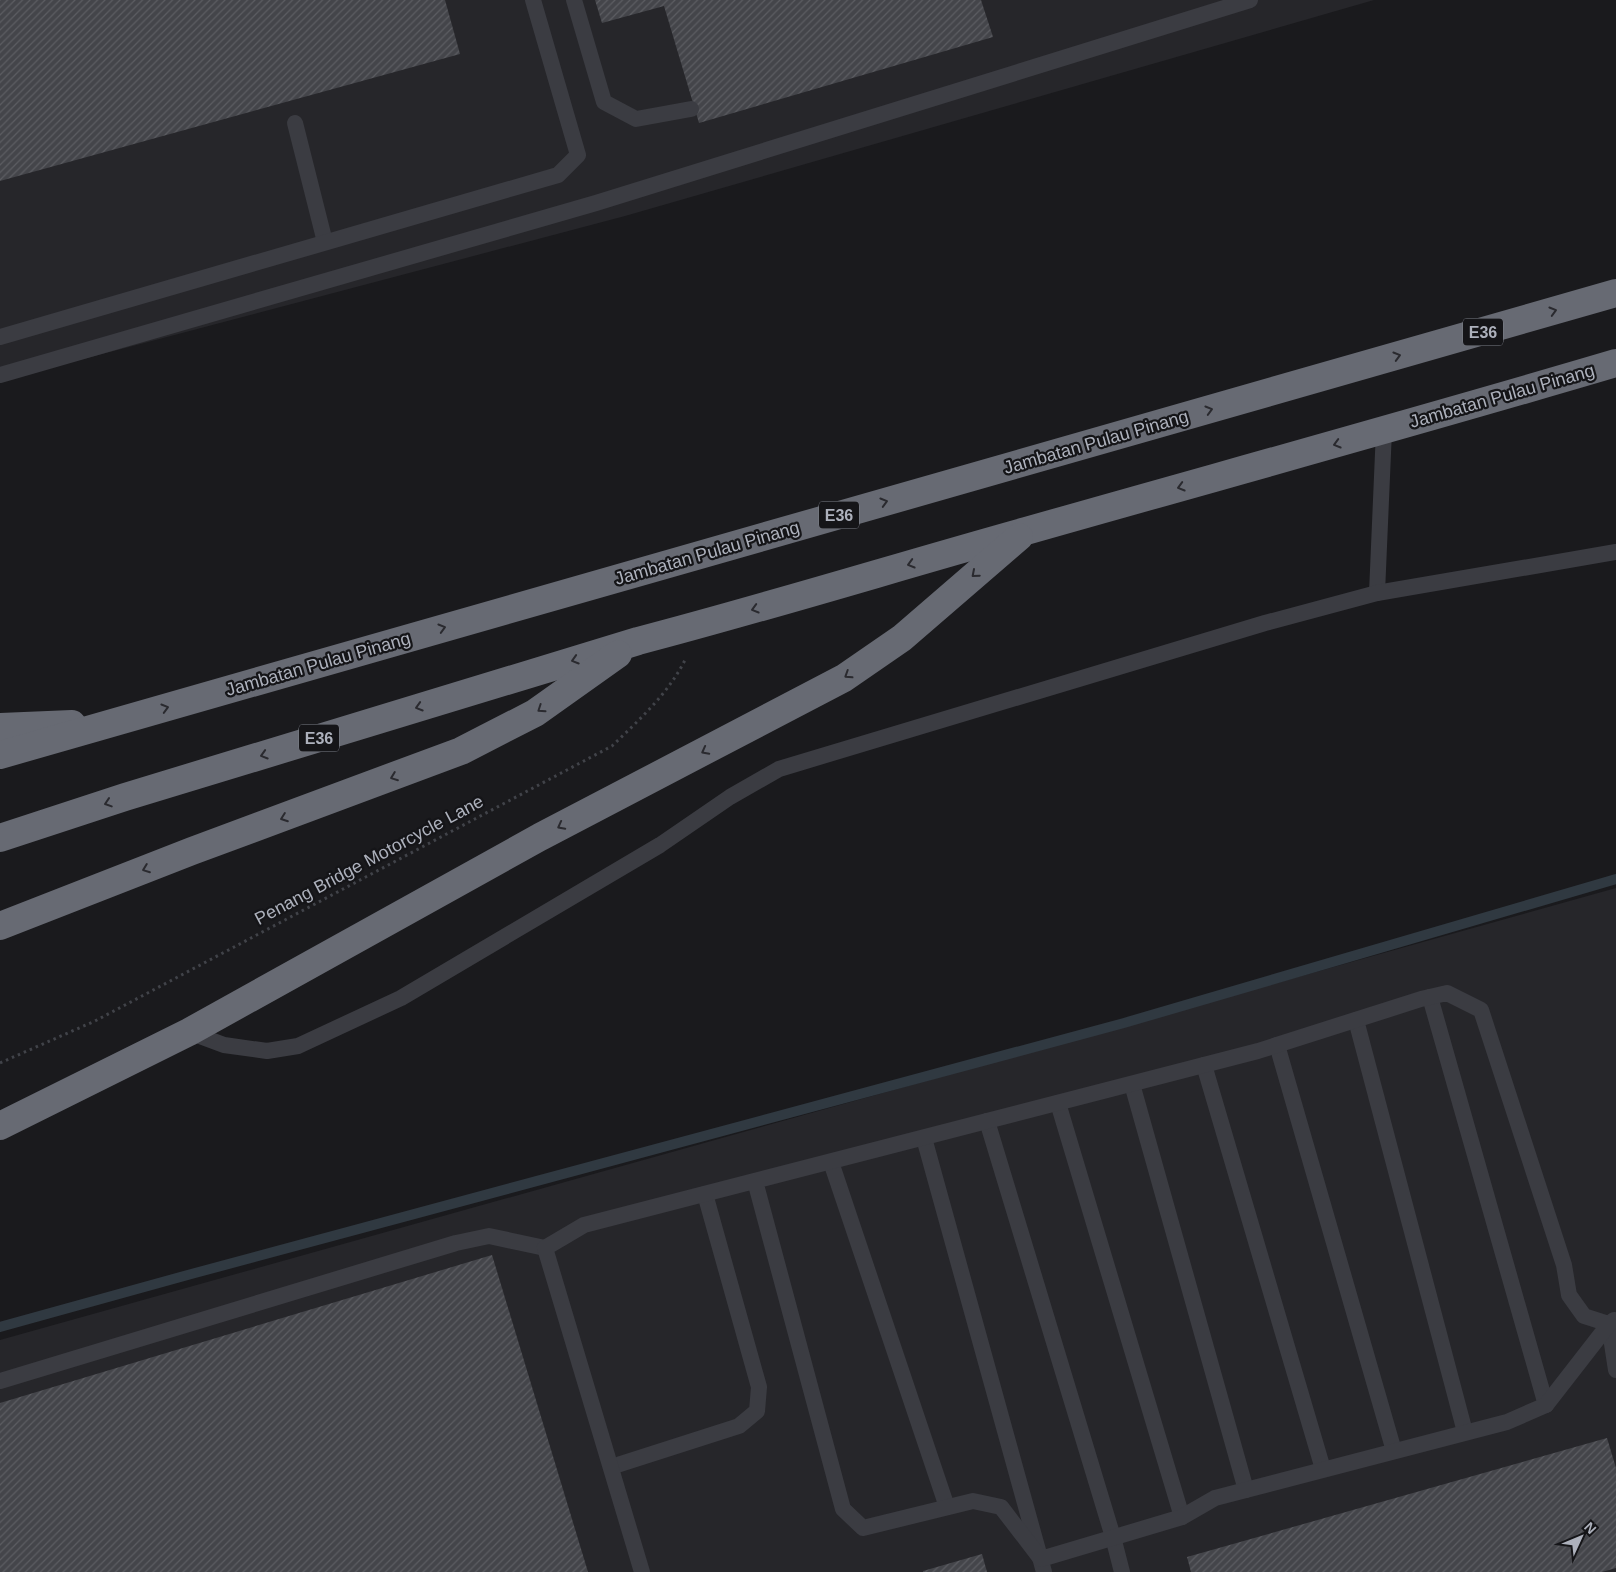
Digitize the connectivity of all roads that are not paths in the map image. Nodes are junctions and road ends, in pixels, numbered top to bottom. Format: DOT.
graph roads {
  1 [pos="533,0"];
  2 [pos="574,0"];
  3 [pos="1250,0"];
  4 [pos="691,109"];
  5 [pos="295,123"];
  6 [pos="325,242"];
  7 [pos="1616,293"];
  8 [pos="0,337"];
  9 [pos="1616,363"];
  10 [pos="0,376"];
  11 [pos="1384,430"];
  12 [pos="1025,531"];
  13 [pos="1616,552"];
  14 [pos="1377,593"];
  15 [pos="638,641"];
  16 [pos="118,722"];
  17 [pos="0,727"];
  18 [pos="0,755"];
  19 [pos="0,838"];
  20 [pos="0,926"];
  21 [pos="1430,997"];
  22 [pos="1356,1020"];
  23 [pos="189,1032"];
  24 [pos="1277,1045"];
  25 [pos="1204,1065"];
  26 [pos="1132,1084"];
  27 [pos="1058,1103"];
  28 [pos="986,1121"];
  29 [pos="0,1126"];
  30 [pos="924,1138"];
  31 [pos="831,1162"];
  32 [pos="755,1181"];
  33 [pos="705,1194"];
  34 [pos="545,1248"];
  35 [pos="1613,1321"];
  36 [pos="1616,1370"];
  37 [pos="0,1381"];
  38 [pos="1546,1405"];
  39 [pos="1465,1432"];
  40 [pos="1394,1451"];
  41 [pos="611,1467"];
  42 [pos="1323,1469"];
  43 [pos="1246,1490"];
  44 [pos="947,1507"];
  45 [pos="1182,1517"];
  46 [pos="1113,1537"];
  47 [pos="1043,1565"];
  48 [pos="642,1572"];
  49 [pos="1122,1572"];
  1 -- 6 [label="lane"];
  2 -- 4 [label="lane"];
  3 -- 10 [label="lane"];
  5 -- 6 [label="lane"];
  6 -- 8 [label="lane"];
  16 -- 7 [label="highway, Jambatan Pulau Pinang / E36, one-way"];
  9 -- 11 [label="highway, Jambatan Pulau Pinang / E36"];
  11 -- 12 [label="highway, Jambatan Pulau Pinang / E36, one-way"];
  11 -- 14 [label="lane"];
  12 -- 15 [label="highway, Jambatan Pulau Pinang / E36, one-way"];
  12 -- 23 [label="highway, one-way"];
  13 -- 14 [label="lane"];
  14 -- 23 [label="lane"];
  15 -- 19 [label="highway, Jambatan Pulau Pinang / E36, one-way"];
  15 -- 20 [label="highway, Jambatan Pulau Pinang / E36, one-way"];
  16 -- 17 [label="highway"];
  16 -- 18 [label="highway, Jambatan Pulau Pinang / E36"];
  21 -- 22 [label="lane"];
  21 -- 35 [label="lane"];
  21 -- 38 [label="lane"];
  22 -- 24 [label="lane"];
  22 -- 39 [label="lane"];
  23 -- 29 [label="highway"];
  24 -- 25 [label="lane"];
  24 -- 40 [label="lane"];
  25 -- 26 [label="lane"];
  25 -- 42 [label="lane"];
  26 -- 27 [label="lane"];
  26 -- 43 [label="lane"];
  27 -- 28 [label="lane"];
  27 -- 45 [label="lane"];
  28 -- 30 [label="lane"];
  28 -- 46 [label="lane"];
  30 -- 31 [label="lane"];
  30 -- 47 [label="lane"];
  31 -- 32 [label="lane"];
  31 -- 44 [label="lane"];
  32 -- 33 [label="lane"];
  32 -- 44 [label="lane"];
  33 -- 34 [label="lane"];
  33 -- 41 [label="lane"];
  34 -- 37 [label="lane"];
  34 -- 41 [label="lane"];
  35 -- 36 [label="lane"];
  35 -- 38 [label="lane"];
  38 -- 39 [label="lane"];
  39 -- 40 [label="lane"];
  40 -- 42 [label="lane"];
  41 -- 48 [label="lane"];
  42 -- 43 [label="lane"];
  43 -- 45 [label="lane"];
  44 -- 47 [label="lane"];
  45 -- 46 [label="lane"];
  46 -- 47 [label="lane"];
  46 -- 49 [label="lane"];
}
